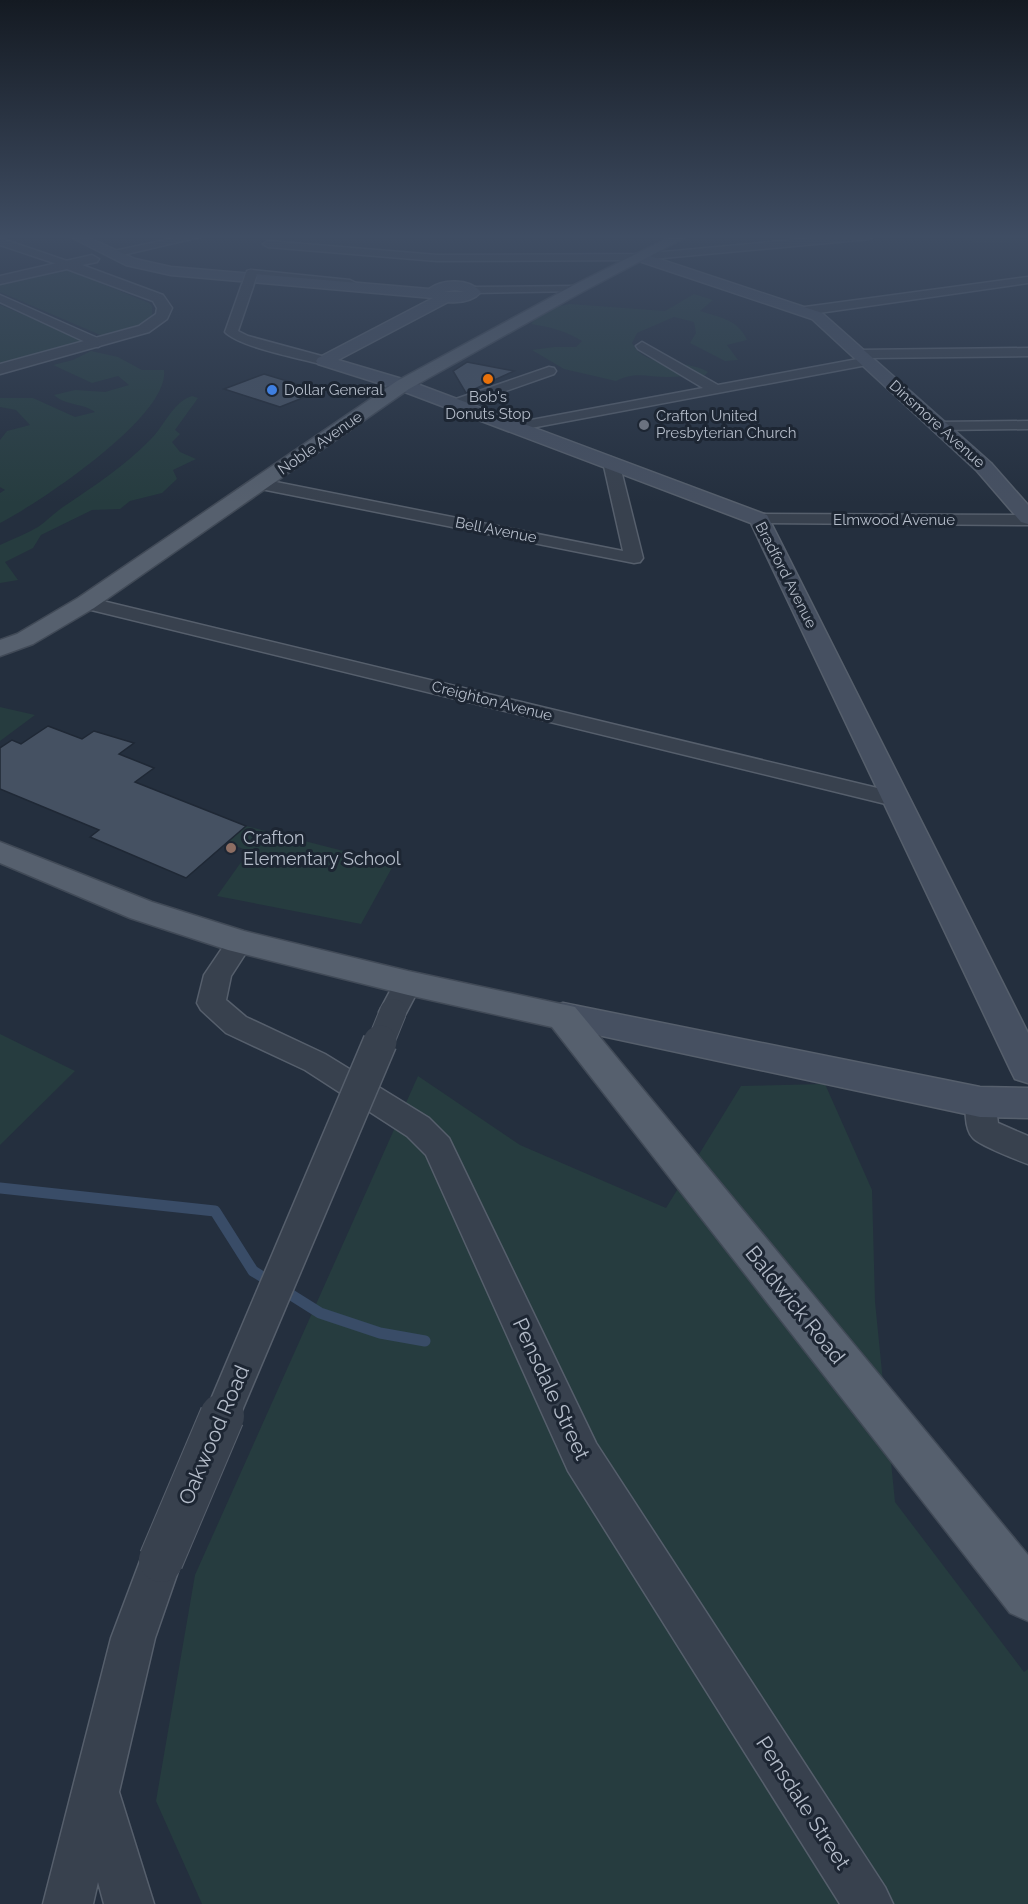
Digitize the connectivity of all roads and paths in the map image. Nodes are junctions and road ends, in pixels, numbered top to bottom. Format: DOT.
graph roads {
  1 [pos="58,325"];
  2 [pos="151,325"];
  3 [pos="233,325"];
  4 [pos="386,325"];
  5 [pos="512,325"];
  6 [pos="827,325"];
  7 [pos="98,343"];
  8 [pos="642,346"];
  9 [pos="1028,352"];
  10 [pos="864,357"];
  11 [pos="324,361"];
  12 [pos="0,369"];
  13 [pos="549,371"];
  14 [pos="403,385"];
  15 [pos="717,390"];
  16 [pos="455,404"];
  17 [pos="1028,425"];
  18 [pos="939,426"];
  19 [pos="515,427"];
  20 [pos="611,462"];
  21 [pos="261,484"];
  22 [pos="760,519"];
  23 [pos="1028,519"];
  24 [pos="86,603"];
  25 [pos="0,650"];
  26 [pos="898,800"];
  27 [pos="0,852"];
  28 [pos="240,942"];
  29 [pos="400,998"];
  30 [pos="563,1016"];
  31 [pos="1028,1069"];
  32 [pos="980,1102"];
  33 [pos="1028,1103"];
  34 [pos="1028,1151"];
  35 [pos="1028,1595"];
  36 [pos="95,1789"];
  37 [pos="68,1904"];
  38 [pos="129,1904"];
  39 [pos="868,1904"];
  1 -- 7 [label="street"];
  2 -- 7 [label="street"];
  3 -- 11 [label="street, Bradford Avenue"];
  4 -- 11 [label="main road"];
  5 -- 14 [label="main road, Noble Avenue"];
  6 -- 10 [label="main road, Dinsmore Avenue"];
  7 -- 12 [label="street"];
  8 -- 15 [label="street"];
  9 -- 10 [label="street"];
  10 -- 15 [label="street"];
  10 -- 18 [label="main road, Dinsmore Avenue"];
  11 -- 14 [label="main road, Bradford Avenue"];
  13 -- 16 [label="street"];
  14 -- 16 [label="main road, Bradford Avenue"];
  14 -- 21 [label="main road, Noble Avenue"];
  15 -- 19 [label="street"];
  16 -- 19 [label="main road, Bradford Avenue"];
  17 -- 18 [label="street"];
  18 -- 23 [label="main road, Dinsmore Avenue"];
  19 -- 20 [label="main road, Bradford Avenue"];
  20 -- 21 [label="street, Bell Avenue"];
  20 -- 22 [label="main road, Bradford Avenue"];
  21 -- 24 [label="main road, Noble Avenue"];
  22 -- 23 [label="street, Elmwood Avenue"];
  22 -- 26 [label="main road, Bradford Avenue"];
  24 -- 25 [label="main road, Noble Avenue"];
  24 -- 26 [label="street, Creighton Avenue"];
  26 -- 31 [label="main road, Bradford Avenue"];
  27 -- 28 [label="main road"];
  28 -- 29 [label="main road"];
  28 -- 39 [label="street, Pensdale Street"];
  29 -- 30 [label="main road"];
  29 -- 36 [label="street, Oakwood Road, bridge"];
  30 -- 32 [label="main road"];
  30 -- 35 [label="main road, Baldwick Road"];
  32 -- 33 [label="main road"];
  32 -- 34 [label="street"];
  36 -- 37 [label="street, Oakwood Road"];
  36 -- 38 [label="street"];
}
